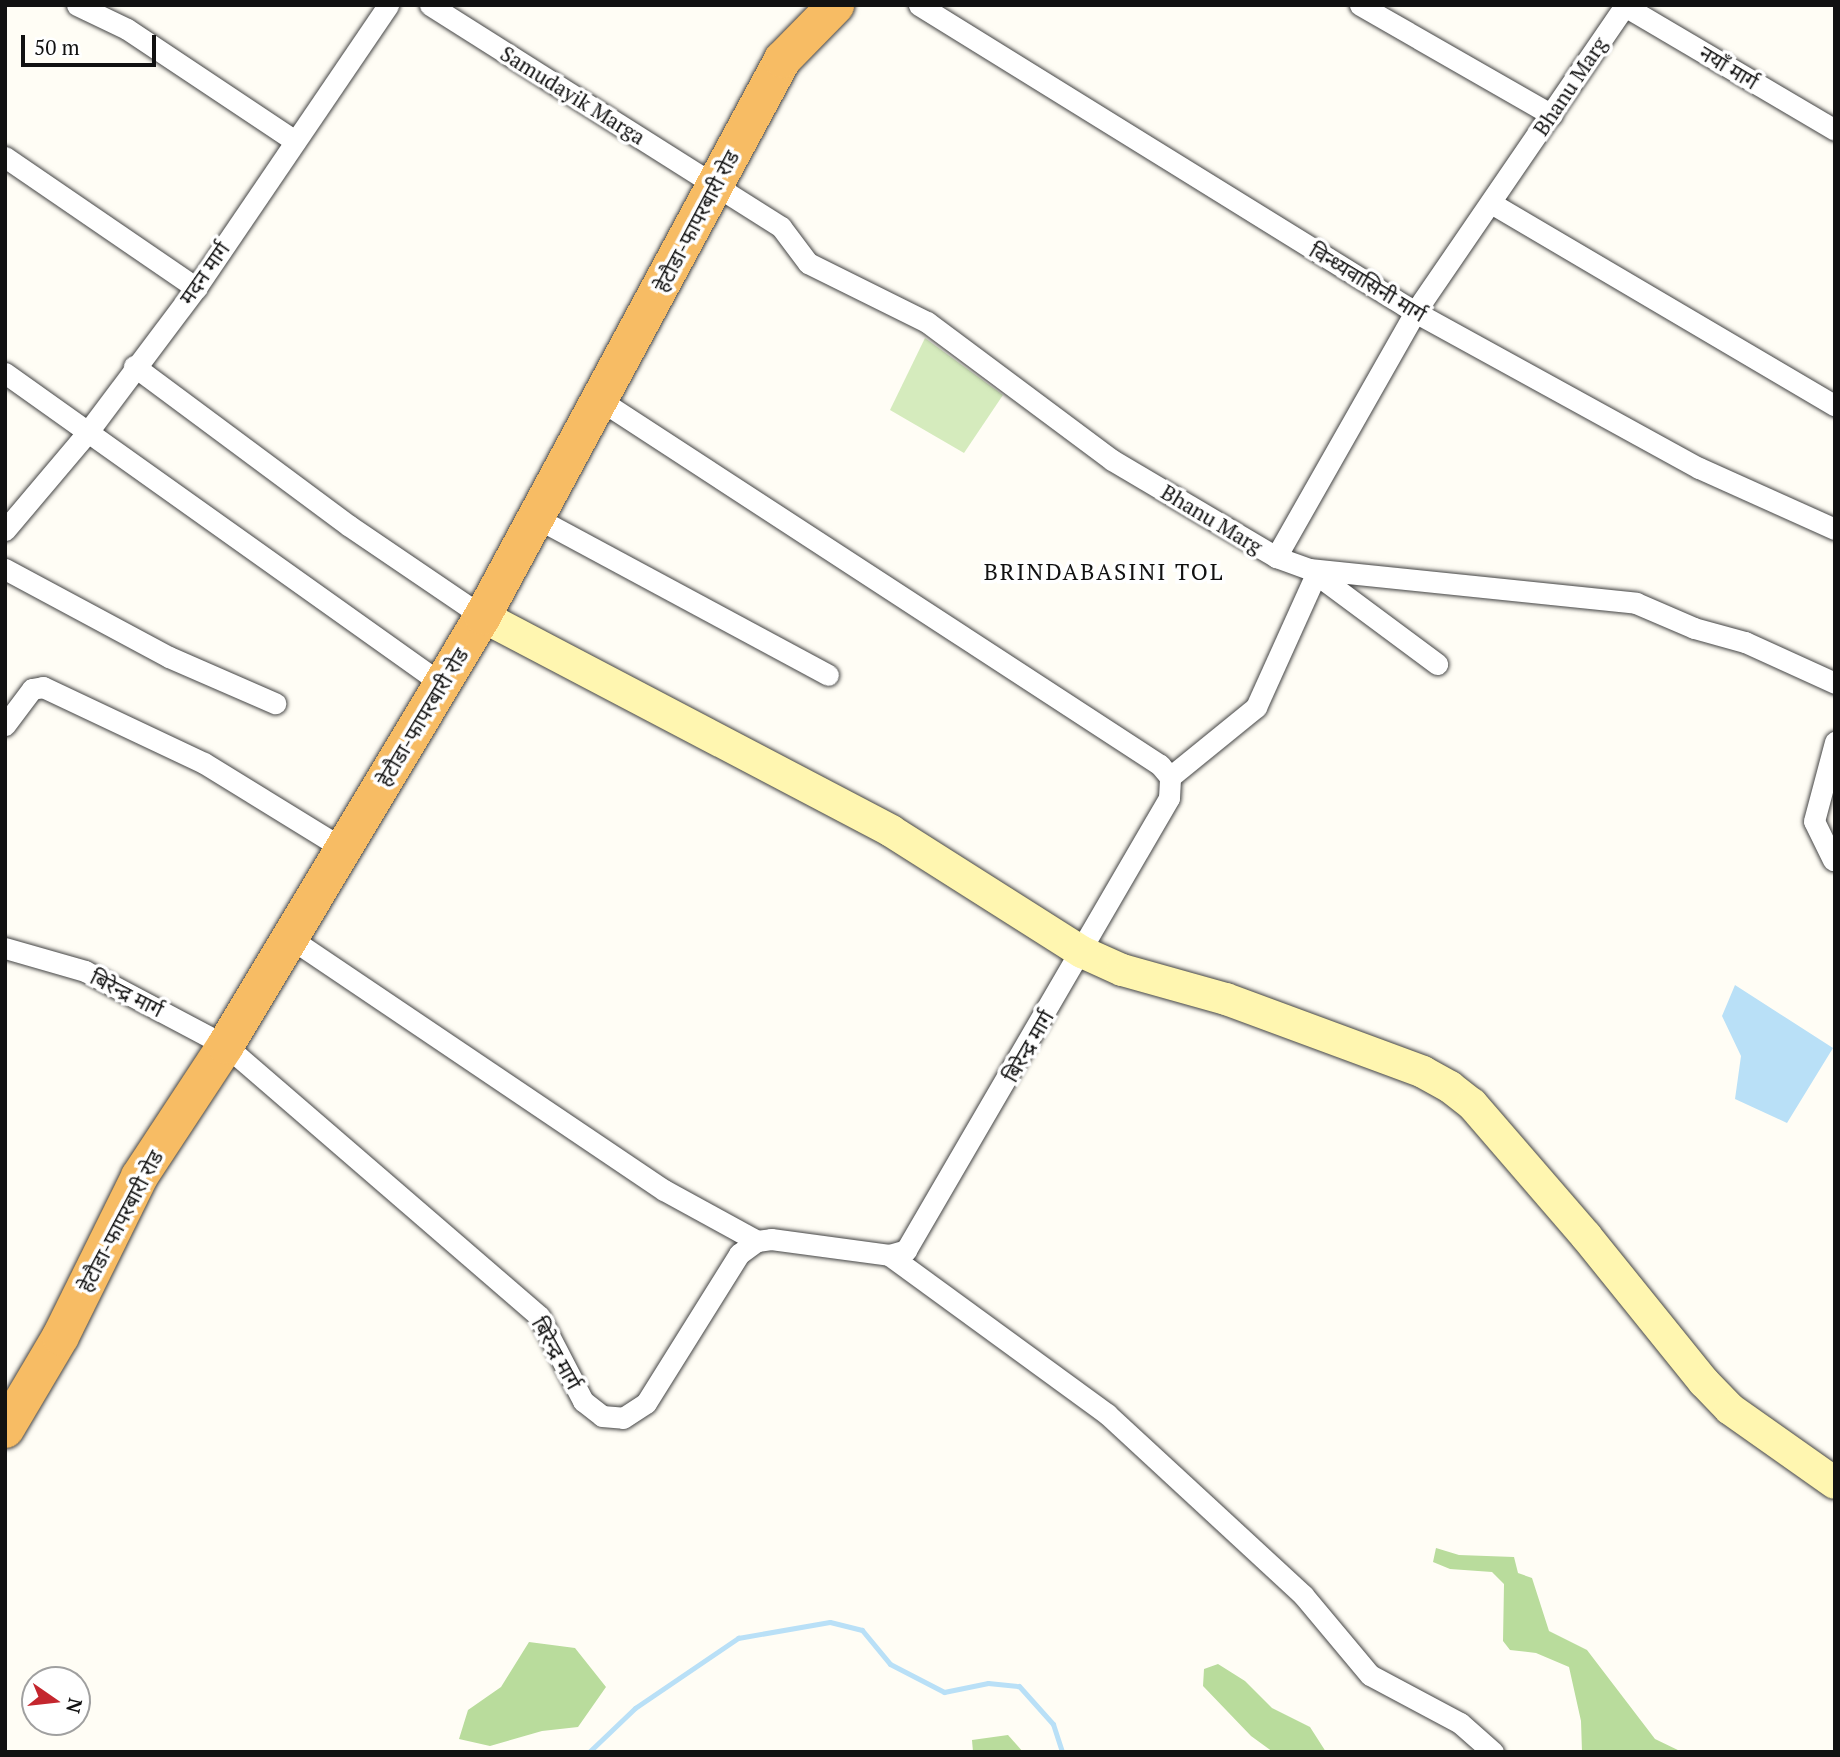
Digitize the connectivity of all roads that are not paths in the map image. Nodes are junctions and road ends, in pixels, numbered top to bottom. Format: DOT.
graph roads {
  1 [pos="77,5"];
  2 [pos="388,5"];
  3 [pos="430,5"];
  4 [pos="835,5"];
  5 [pos="919,5"];
  6 [pos="1360,5"];
  7 [pos="1624,5"];
  8 [pos="1552,115"];
  9 [pos="1835,130"];
  10 [pos="295,141"];
  11 [pos="5,157"];
  12 [pos="717,184"];
  13 [pos="1491,203"];
  14 [pos="195,288"];
  15 [pos="1415,312"];
  16 [pos="134,366"];
  17 [pos="5,373"];
  18 [pos="600,400"];
  19 [pos="1835,406"];
  20 [pos="87,433"];
  21 [pos="533,516"];
  22 [pos="1835,529"];
  23 [pos="5,530"];
  24 [pos="1276,557"];
  25 [pos="5,569"];
  26 [pos="1313,571"];
  27 [pos="482,616"];
  28 [pos="1437,664"];
  29 [pos="828,675"];
  30 [pos="1835,683"];
  31 [pos="442,684"];
  32 [pos="275,703"];
  33 [pos="5,725"];
  34 [pos="1835,742"];
  35 [pos="1170,778"];
  36 [pos="344,849"];
  37 [pos="1833,860"];
  38 [pos="290,938"];
  39 [pos="5,948"];
  40 [pos="1082,952"];
  41 [pos="225,1045"];
  42 [pos="757,1241"];
  43 [pos="889,1255"];
  44 [pos="5,1429"];
  45 [pos="1835,1483"];
  46 [pos="1493,1752"];
  1 -- 10 [label="street"];
  2 -- 10 [label="street, मदन मार्ग"];
  3 -- 12 [label="street, Samudayik Marga"];
  4 -- 12 [label="highway, हेटौडा-फापरबारी रोड"];
  5 -- 15 [label="street, विन्ध्यवासिनी मार्ग"];
  6 -- 8 [label="street"];
  7 -- 8 [label="street, Bhanu Marg"];
  7 -- 9 [label="street, नयाँ मार्ग"];
  8 -- 13 [label="street, Bhanu Marg"];
  10 -- 14 [label="street, मदन मार्ग"];
  11 -- 14 [label="street"];
  12 -- 18 [label="highway, हेटौडा-फापरबारी रोड"];
  12 -- 24 [label="street, Bhanu Marg"];
  13 -- 15 [label="street, Bhanu Marg"];
  13 -- 19 [label="street"];
  14 -- 16 [label="street, मदन मार्ग"];
  15 -- 22 [label="street, विन्ध्यवासिनी मार्ग"];
  15 -- 24 [label="street, Bhanu Marg"];
  16 -- 20 [label="street, मदन मार्ग"];
  16 -- 27 [label="street"];
  17 -- 20 [label="street"];
  18 -- 21 [label="highway, हेटौडा-फापरबारी रोड"];
  18 -- 35 [label="street"];
  20 -- 23 [label="street, मदन मार्ग"];
  20 -- 31 [label="street"];
  21 -- 27 [label="highway, हेटौडा-फापरबारी रोड"];
  21 -- 29 [label="street"];
  24 -- 26 [label="street"];
  25 -- 32 [label="street"];
  26 -- 28 [label="street"];
  26 -- 30 [label="street"];
  26 -- 35 [label="street"];
  27 -- 31 [label="highway, हेटौडा-फापरबारी रोड"];
  27 -- 40 [label="main road"];
  31 -- 36 [label="highway, हेटौडा-फापरबारी रोड"];
  33 -- 36 [label="street"];
  34 -- 37 [label="street"];
  35 -- 40 [label="street, बिरेन्द्र मार्ग"];
  36 -- 38 [label="highway, हेटौडा-फापरबारी रोड"];
  38 -- 41 [label="highway, हेटौडा-फापरबारी रोड"];
  38 -- 42 [label="street"];
  39 -- 41 [label="street, बिरेन्द्र मार्ग"];
  40 -- 43 [label="street, बिरेन्द्र मार्ग"];
  40 -- 45 [label="main road"];
  41 -- 42 [label="street, बिरेन्द्र मार्ग"];
  41 -- 44 [label="highway, हेटौडा-फापरबारी रोड"];
  42 -- 43 [label="street"];
  43 -- 46 [label="street"];
}
